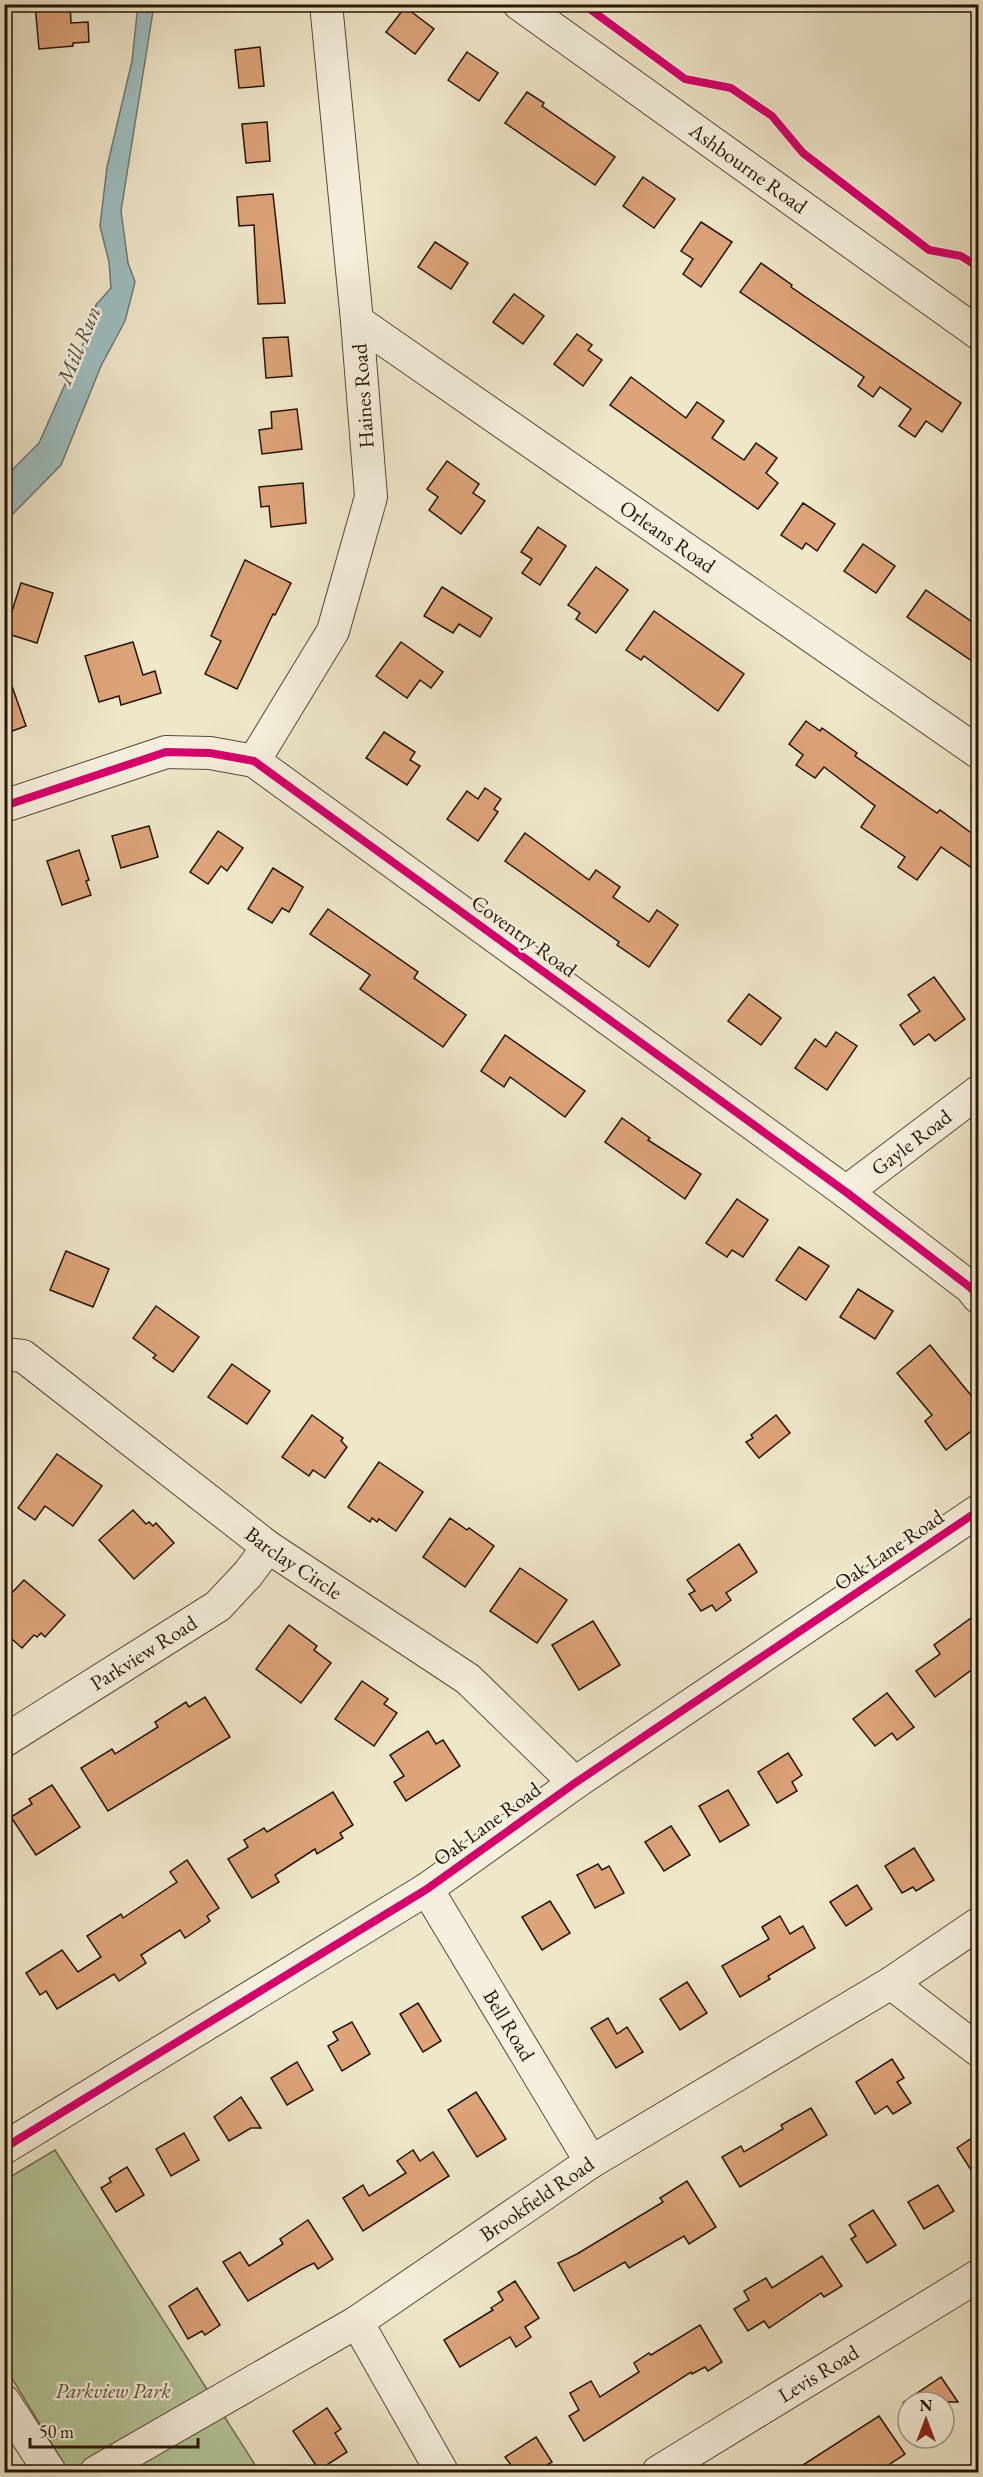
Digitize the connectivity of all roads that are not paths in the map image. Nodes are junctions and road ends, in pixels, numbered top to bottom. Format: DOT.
graph roads {
  1 [pos="326,4"];
  2 [pos="519,4"];
  3 [pos="357,321"];
  4 [pos="978,333"];
  5 [pos="978,752"];
  6 [pos="254,761"];
  7 [pos="4,806"];
  8 [pos="978,1092"];
  9 [pos="846,1192"];
  10 [pos="978,1297"];
  11 [pos="4,1354"];
  12 [pos="978,1511"];
  13 [pos="268,1547"];
  14 [pos="4,1741"];
  15 [pos="574,1783"];
  16 [pos="427,1889"];
  17 [pos="978,1924"];
  18 [pos="891,1983"];
  19 [pos="978,2050"];
  20 [pos="4,2148"];
  21 [pos="591,2162"];
  22 [pos="978,2276"];
  23 [pos="357,2322"];
  24 [pos="4,2401"];
  25 [pos="50,2472"];
  26 [pos="96,2472"];
  27 [pos="442,2472"];
  28 [pos="658,2472"];
  1 -- 3 [label="street, Haines Road"];
  2 -- 4 [label="street, Ashbourne Road"];
  3 -- 5 [label="street, Orleans Road"];
  3 -- 6 [label="street, Haines Road"];
  6 -- 7 [label="street, Coventry Road"];
  6 -- 9 [label="street, Coventry Road"];
  8 -- 9 [label="street, Gayle Road"];
  9 -- 10 [label="street, Coventry Road"];
  11 -- 13 [label="street, Barclay Circle"];
  12 -- 15 [label="street, Oak Lane Road"];
  13 -- 14 [label="street, Parkview Road"];
  13 -- 15 [label="street, Barclay Circle"];
  15 -- 16 [label="street, Oak Lane Road"];
  16 -- 20 [label="street, Oak Lane Road"];
  16 -- 21 [label="street, Bell Road"];
  17 -- 18 [label="street, Brookfield Road"];
  18 -- 19 [label="street"];
  18 -- 21 [label="street, Brookfield Road"];
  21 -- 23 [label="street, Brookfield Road"];
  22 -- 28 [label="street, Levis Road"];
  23 -- 26 [label="street, Brookfield Road"];
  23 -- 27 [label="street"];
  24 -- 25 [label="street"];
}
